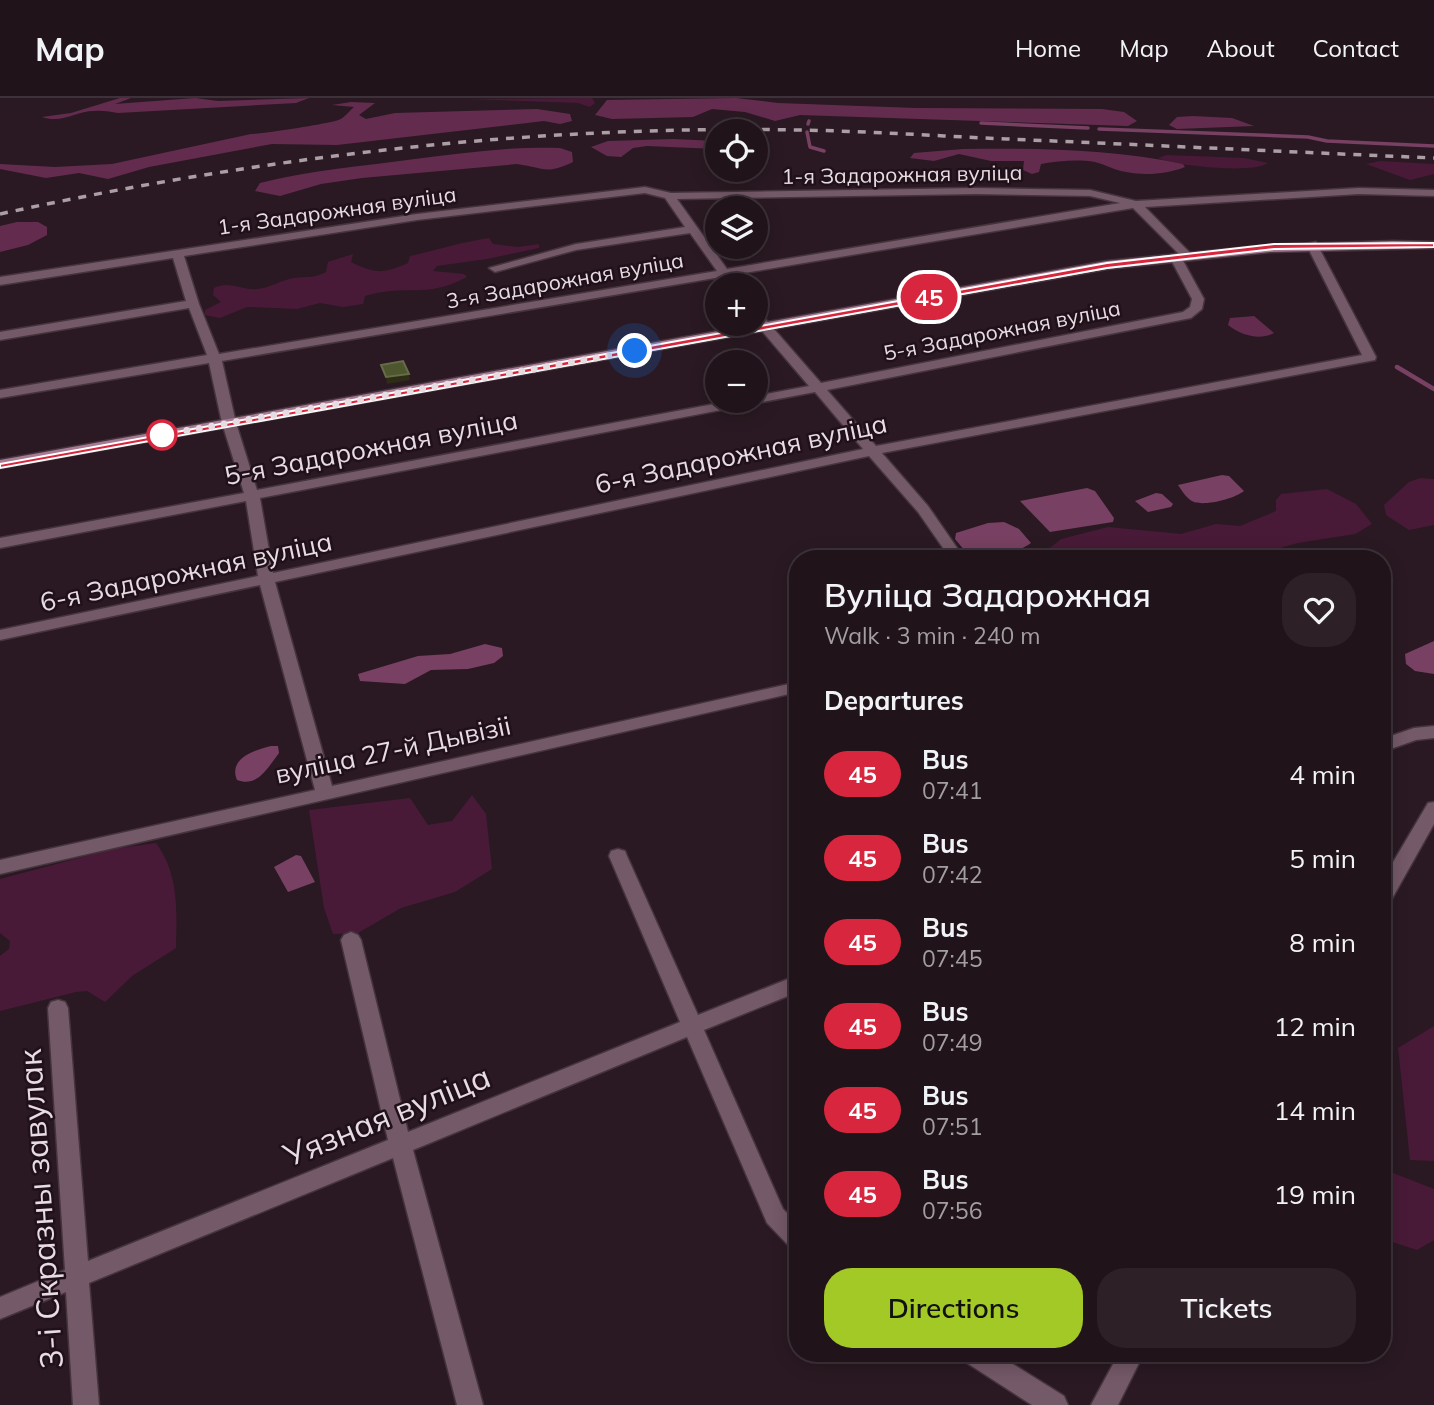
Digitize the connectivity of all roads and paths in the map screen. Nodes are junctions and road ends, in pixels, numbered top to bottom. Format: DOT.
graph roads {
  1 [pos="1434,193"];
  2 [pos="668,196"];
  3 [pos="1136,204"];
  4 [pos="691,229"];
  5 [pos="1312,244"];
  6 [pos="1434,245"];
  7 [pos="178,254"];
  8 [pos="1181,255"];
  9 [pos="495,268"];
  10 [pos="724,273"];
  11 [pos="705,276"];
  12 [pos="0,281"];
  13 [pos="193,304"];
  14 [pos="768,327"];
  15 [pos="768,331"];
  16 [pos="0,336"];
  17 [pos="720,336"];
  18 [pos="215,359"];
  19 [pos="818,388"];
  20 [pos="0,394"];
  21 [pos="768,398"];
  22 [pos="705,410"];
  23 [pos="229,423"];
  24 [pos="872,451"];
  25 [pos="0,464"];
  26 [pos="252,496"];
  27 [pos="0,543"];
  28 [pos="951,550"];
  29 [pos="267,581"];
  30 [pos="0,635"];
  31 [pos="789,689"];
  32 [pos="1434,735"];
  33 [pos="1391,743"];
  34 [pos="324,791"];
  35 [pos="1434,808"];
  36 [pos="618,856"];
  37 [pos="0,867"];
  38 [pos="1391,882"];
  39 [pos="352,940"];
  40 [pos="789,987"];
  41 [pos="58,1008"];
  42 [pos="693,1027"];
  43 [pos="400,1144"];
  44 [pos="789,1231"];
  45 [pos="77,1276"];
  46 [pos="0,1308"];
  47 [pos="987,1362"];
  48 [pos="1127,1362"];
  49 [pos="86,1405"];
  50 [pos="470,1405"];
  51 [pos="1055,1405"];
  52 [pos="1104,1405"];
  1 -- 3 [label="street, 1-я Задарожная вуліца"];
  2 -- 3 [label="street, 1-я Задарожная вуліца"];
  2 -- 4 [label="street"];
  2 -- 7 [label="street, 1-я Задарожная вуліца"];
  3 -- 8 [label="street"];
  3 -- 10 [label="street, 3-я Задарожная вуліца"];
  4 -- 9 [label="street"];
  4 -- 10 [label="street"];
  5 -- 6 [label="main road"];
  5 -- 8 [label="main road"];
  5 -- 24 [label="street, 6-я Задарожная вуліца"];
  7 -- 12 [label="street, 1-я Задарожная вуліца"];
  7 -- 13 [label="street"];
  8 -- 14 [label="main road"];
  8 -- 19 [label="street, 5-я Задарожная вуліца"];
  11 -- 18 [label="street, 3-я Задарожная вуліца"];
  13 -- 16 [label="street"];
  13 -- 18 [label="street"];
  15 -- 19 [label="street"];
  17 -- 23 [label="main road"];
  18 -- 20 [label="street, 3-я Задарожная вуліца"];
  18 -- 23 [label="street"];
  19 -- 21 [label="street, 5-я Задарожная вуліца"];
  19 -- 24 [label="street"];
  22 -- 26 [label="street, 5-я Задарожная вуліца"];
  23 -- 25 [label="main road"];
  23 -- 26 [label="street"];
  24 -- 28 [label="street"];
  24 -- 29 [label="street, 6-я Задарожная вуліца"];
  26 -- 27 [label="street, 5-я Задарожная вуліца"];
  26 -- 29 [label="street"];
  29 -- 30 [label="street, 6-я Задарожная вуліца"];
  29 -- 34 [label="street"];
  31 -- 34 [label="street, вуліца 27-й Дывізіі"];
  32 -- 33 [label="street"];
  34 -- 37 [label="street, вуліца 27-й Дывізіі"];
  35 -- 38 [label="street"];
  36 -- 42 [label="street"];
  39 -- 43 [label="street"];
  40 -- 42 [label="street, Уязная вуліца"];
  41 -- 45 [label="street, 3-і Скразны завулак"];
  42 -- 43 [label="street, Уязная вуліца"];
  42 -- 44 [label="street"];
  43 -- 45 [label="street, Уязная вуліца"];
  43 -- 50 [label="street"];
  45 -- 46 [label="street, Уязная вуліца"];
  45 -- 49 [label="street, 3-і Скразны завулак"];
  47 -- 51 [label="street"];
  48 -- 52 [label="street"];
}
